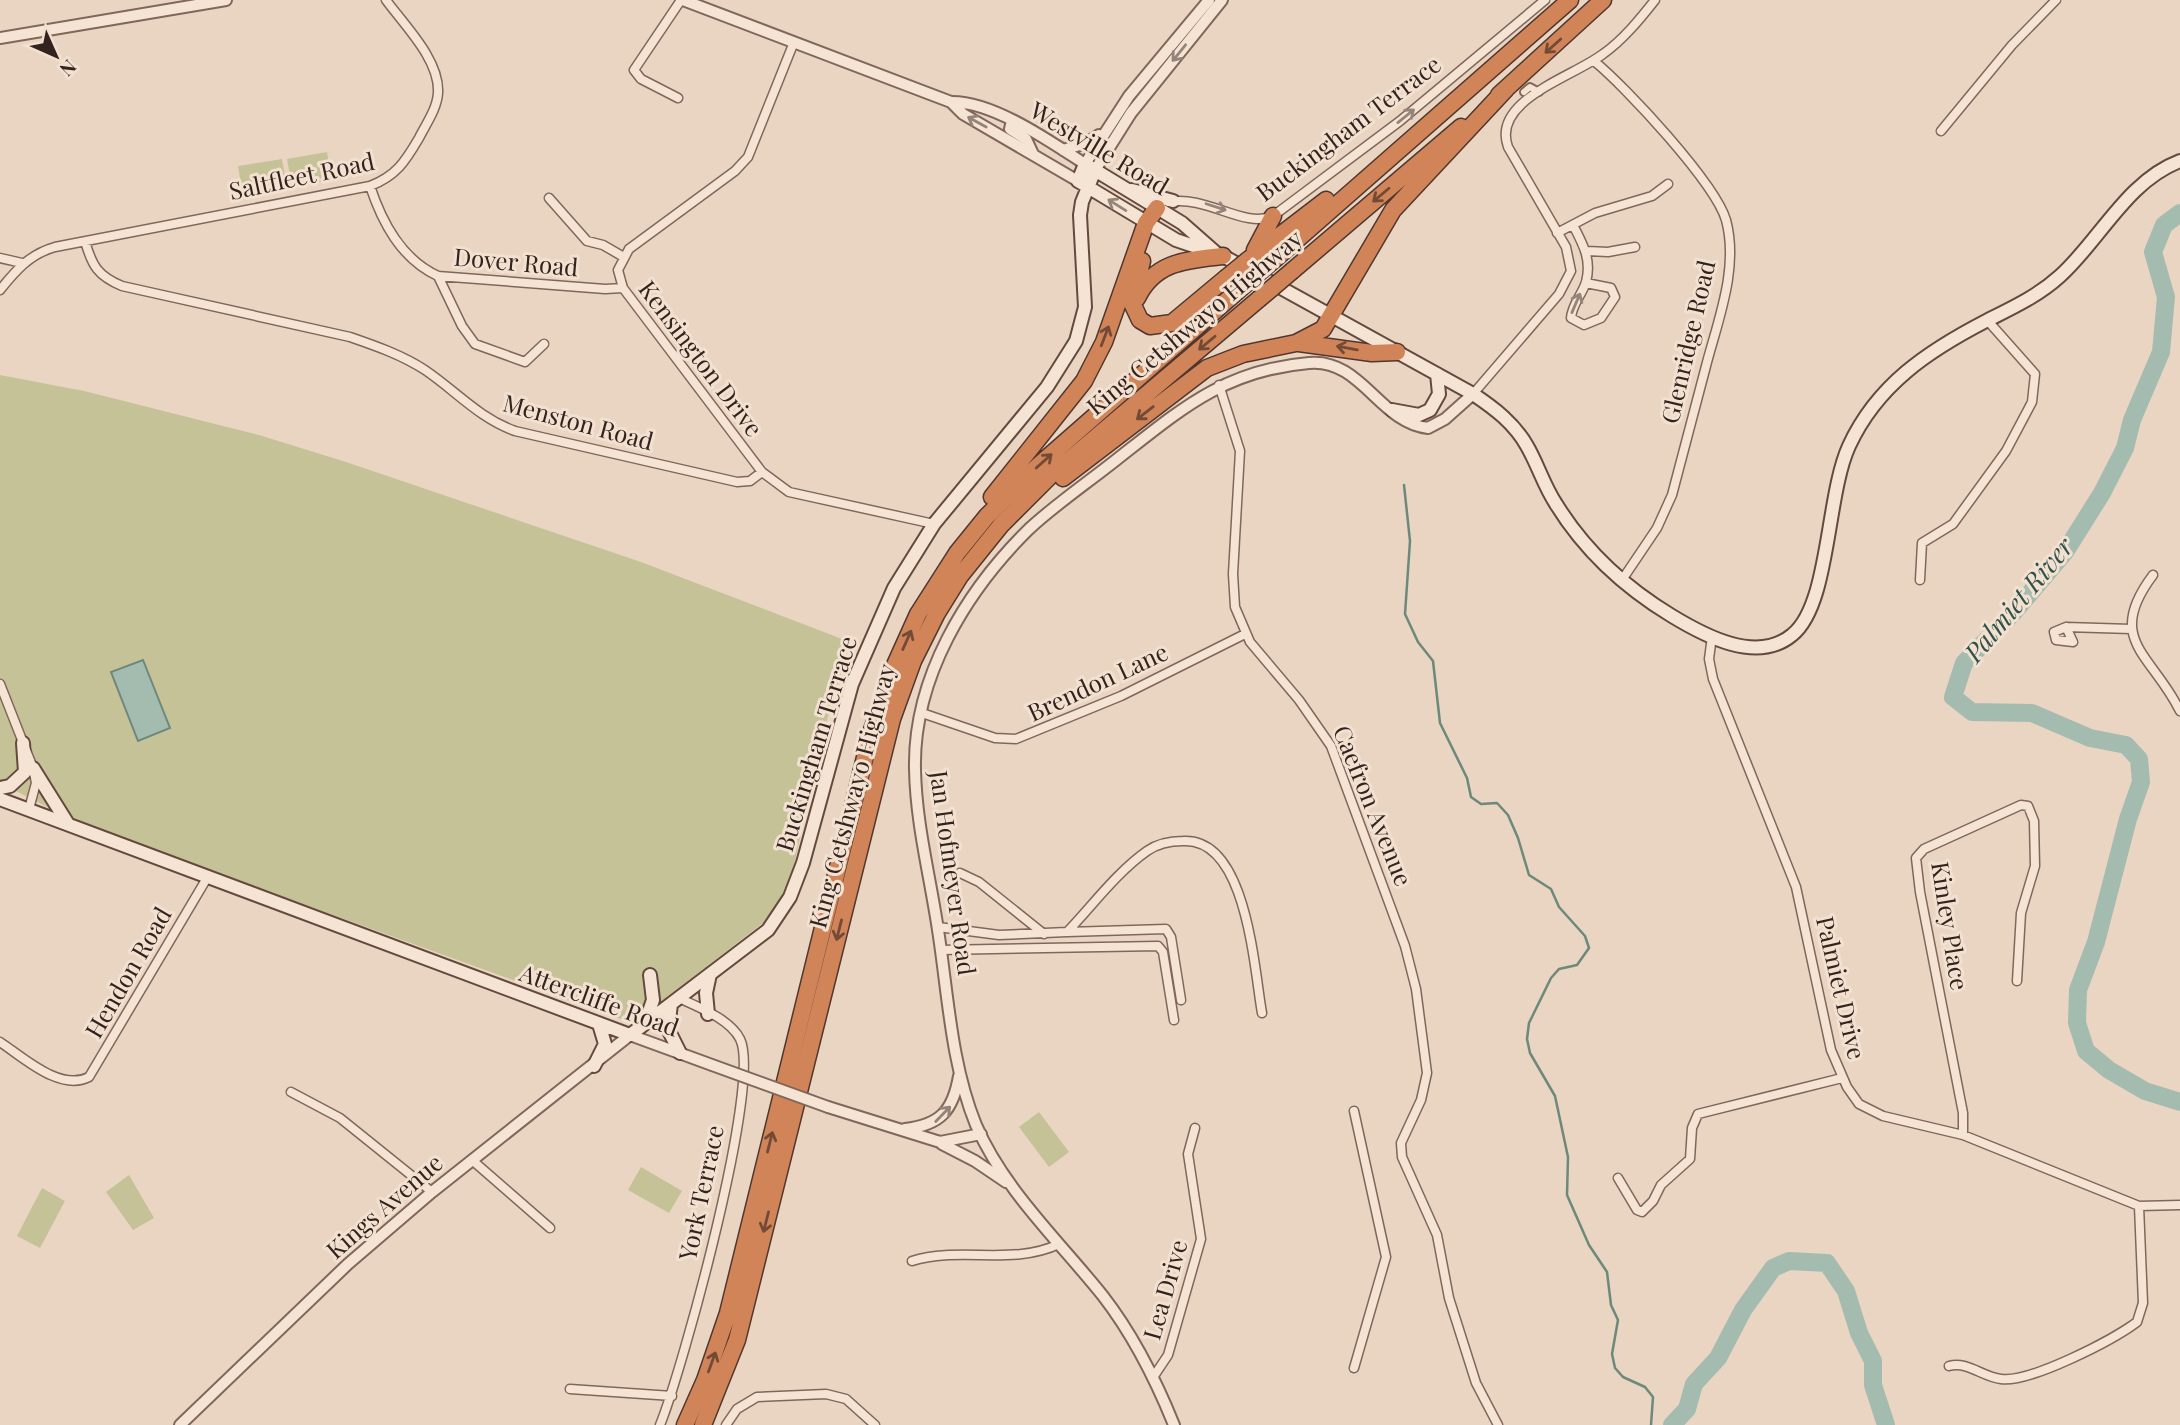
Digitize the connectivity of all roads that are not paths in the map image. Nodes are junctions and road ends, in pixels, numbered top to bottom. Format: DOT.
graph roads {
  1 [pos="226,0"];
  2 [pos="386,0"];
  3 [pos="682,0"];
  4 [pos="1209,0"];
  5 [pos="1222,0"];
  6 [pos="1545,0"];
  7 [pos="1570,0"];
  8 [pos="1603,0"];
  9 [pos="1656,0"];
  10 [pos="2056,0"];
  11 [pos="0,38"];
  12 [pos="794,42"];
  13 [pos="1594,61"];
  14 [pos="1471,75"];
  15 [pos="1506,89"];
  16 [pos="1524,92"];
  17 [pos="1539,92"];
  18 [pos="678,98"];
  19 [pos="951,102"];
  20 [pos="1012,121"];
  21 [pos="1105,130"];
  22 [pos="1941,131"];
  23 [pos="1063,150"];
  24 [pos="1033,154"];
  25 [pos="2180,161"];
  26 [pos="1090,167"];
  27 [pos="1083,184"];
  28 [pos="1668,184"];
  29 [pos="370,186"];
  30 [pos="549,198"];
  31 [pos="1164,207"];
  32 [pos="1273,216"];
  33 [pos="1149,225"];
  34 [pos="1573,225"];
  35 [pos="1557,233"];
  36 [pos="85,241"];
  37 [pos="1635,247"];
  38 [pos="1587,251"];
  39 [pos="1219,254"];
  40 [pos="622,257"];
  41 [pos="0,258"];
  42 [pos="1248,260"];
  43 [pos="22,263"];
  44 [pos="438,276"];
  45 [pos="1586,283"];
  46 [pos="623,288"];
  47 [pos="0,290"];
  48 [pos="1133,307"];
  49 [pos="1332,317"];
  50 [pos="1988,321"];
  51 [pos="1296,343"];
  52 [pos="544,344"];
  53 [pos="1397,352"];
  54 [pos="1437,374"];
  55 [pos="1219,385"];
  56 [pos="1473,394"];
  57 [pos="1392,410"];
  58 [pos="762,472"];
  59 [pos="934,524"];
  60 [pos="957,553"];
  61 [pos="2153,575"];
  62 [pos="1622,580"];
  63 [pos="1920,580"];
  64 [pos="937,613"];
  65 [pos="2066,627"];
  66 [pos="2131,629"];
  67 [pos="1245,634"];
  68 [pos="1712,636"];
  69 [pos="0,684"];
  70 [pos="2180,711"];
  71 [pos="922,713"];
  72 [pos="23,743"];
  73 [pos="33,768"];
  74 [pos="0,788"];
  75 [pos="0,799"];
  76 [pos="29,809"];
  77 [pos="68,824"];
  78 [pos="960,873"];
  79 [pos="207,878"];
  80 [pos="938,927"];
  81 [pos="1068,932"];
  82 [pos="1044,934"];
  83 [pos="941,950"];
  84 [pos="710,974"];
  85 [pos="650,975"];
  86 [pos="2017,981"];
  87 [pos="1181,1000"];
  88 [pos="675,1001"];
  89 [pos="1262,1013"];
  90 [pos="708,1014"];
  91 [pos="1174,1020"];
  92 [pos="599,1024"];
  93 [pos="645,1024"];
  94 [pos="630,1035"];
  95 [pos="0,1042"];
  96 [pos="680,1053"];
  97 [pos="594,1066"];
  98 [pos="961,1069"];
  99 [pos="1842,1078"];
  100 [pos="290,1091"];
  101 [pos="1354,1111"];
  102 [pos="1195,1128"];
  103 [pos="899,1130"];
  104 [pos="981,1134"];
  105 [pos="1963,1135"];
  106 [pos="932,1140"];
  107 [pos="472,1160"];
  108 [pos="1618,1178"];
  109 [pos="1014,1188"];
  110 [pos="432,1192"];
  111 [pos="2180,1205"];
  112 [pos="2139,1206"];
  113 [pos="550,1228"];
  114 [pos="1059,1244"];
  115 [pos="912,1261"];
  116 [pos="1949,1366"];
  117 [pos="1354,1368"];
  118 [pos="1154,1376"];
  119 [pos="570,1389"];
  120 [pos="671,1396"];
  121 [pos="180,1425"];
  122 [pos="660,1425"];
  123 [pos="685,1425"];
  124 [pos="703,1425"];
  125 [pos="726,1425"];
  126 [pos="875,1425"];
  127 [pos="1174,1425"];
  128 [pos="1498,1425"];
  1 -- 11 [label="street"];
  2 -- 29 [label="street, Saltfleet Road"];
  3 -- 12 [label="street, Westville Road"];
  3 -- 18 [label="street"];
  4 -- 21 [label="street"];
  5 -- 26 [label="street, one-way"];
  6 -- 14 [label="street, Buckingham Terrace"];
  7 -- 14 [label="highway, King Cetshwayo Highway"];
  8 -- 15 [label="highway, King Cetshwayo Highway, one-way"];
  9 -- 13 [label="street"];
  10 -- 22 [label="street"];
  12 -- 19 [label="street, Westville Road"];
  12 -- 40 [label="street, Kensington Drive"];
  13 -- 17 [label="street"];
  13 -- 62 [label="street, Glenridge Road"];
  32 -- 14 [label="street, Buckingham Terrace, one-way"];
  14 -- 42 [label="highway"];
  60 -- 14 [label="highway, King Cetshwayo Highway, one-way, bridge"];
  15 -- 49 [label="highway"];
  15 -- 64 [label="highway, King Cetshwayo Highway, one-way, bridge"];
  16 -- 17 [label="street"];
  17 -- 35 [label="street"];
  19 -- 20 [label="street, Westville Road"];
  24 -- 19 [label="street, Westville Road, one-way"];
  20 -- 23 [label="street, Westville Road"];
  20 -- 24 [label="street"];
  21 -- 23 [label="street"];
  21 -- 26 [label="street"];
  23 -- 26 [label="street, Westville Road"];
  24 -- 27 [label="street, Westville Road"];
  25 -- 50 [label="main road, Westville Road"];
  26 -- 27 [label="main road, Buckingham Terrace"];
  26 -- 31 [label="main road, Westville Road"];
  33 -- 27 [label="main road, Westville Road, one-way"];
  27 -- 59 [label="main road, Buckingham Terrace"];
  28 -- 34 [label="street"];
  29 -- 36 [label="street, Saltfleet Road"];
  29 -- 44 [label="street, Dover Road"];
  30 -- 40 [label="street"];
  31 -- 32 [label="street, Buckingham Terrace, one-way"];
  31 -- 33 [label="highway"];
  31 -- 39 [label="main road, Westville Road"];
  32 -- 42 [label="highway"];
  33 -- 39 [label="main road, Westville Road"];
  33 -- 48 [label="highway"];
  60 -- 33 [label="highway, one-way"];
  34 -- 35 [label="street"];
  34 -- 38 [label="street"];
  35 -- 56 [label="street"];
  36 -- 43 [label="street, Saltfleet Road"];
  36 -- 58 [label="street, Menston Road"];
  37 -- 38 [label="street"];
  38 -- 45 [label="street"];
  39 -- 48 [label="highway"];
  39 -- 49 [label="main road, Westville Road"];
  40 -- 46 [label="street, Kensington Drive"];
  41 -- 43 [label="street"];
  42 -- 48 [label="highway, bridge"];
  43 -- 47 [label="street"];
  44 -- 46 [label="street, Dover Road"];
  44 -- 52 [label="street"];
  45 -- 45 [label="street, one-way"];
  46 -- 58 [label="street, Kensington Drive"];
  49 -- 51 [label="highway"];
  49 -- 53 [label="main road, Westville Road"];
  50 -- 63 [label="street"];
  50 -- 68 [label="main road, Westville Road"];
  53 -- 51 [label="highway, one-way"];
  51 -- 64 [label="highway, one-way"];
  53 -- 54 [label="main road, Westville Road"];
  54 -- 56 [label="main road, Westville Road"];
  54 -- 57 [label="main road"];
  55 -- 57 [label="street, Jan Hofmeyer Road"];
  55 -- 67 [label="street, Caefron Avenue"];
  55 -- 71 [label="street, Jan Hofmeyer Road"];
  56 -- 57 [label="street, Jan Hofmeyer Road"];
  56 -- 62 [label="main road, Westville Road"];
  58 -- 59 [label="street"];
  59 -- 84 [label="main road, Buckingham Terrace"];
  123 -- 60 [label="highway, King Cetshwayo Highway, one-way"];
  61 -- 66 [label="street"];
  62 -- 68 [label="main road, Westville Road"];
  64 -- 124 [label="highway, King Cetshwayo Highway, one-way"];
  65 -- 66 [label="street"];
  66 -- 70 [label="street"];
  67 -- 71 [label="street, Brendon Lane"];
  67 -- 128 [label="street, Caefron Avenue"];
  68 -- 99 [label="street, Palmiet Drive"];
  69 -- 72 [label="street"];
  71 -- 80 [label="street, Jan Hofmeyer Road"];
  72 -- 73 [label="street"];
  72 -- 74 [label="main road"];
  73 -- 76 [label="street"];
  73 -- 77 [label="main road"];
  75 -- 76 [label="main road, Attercliffe Road"];
  76 -- 77 [label="main road, Attercliffe Road"];
  77 -- 79 [label="main road, Attercliffe Road"];
  78 -- 82 [label="street"];
  79 -- 92 [label="main road, Attercliffe Road"];
  79 -- 95 [label="street, Hendon Road"];
  80 -- 82 [label="street"];
  80 -- 83 [label="street, Jan Hofmeyer Road"];
  81 -- 82 [label="street"];
  81 -- 87 [label="street"];
  81 -- 89 [label="street"];
  83 -- 91 [label="street"];
  83 -- 98 [label="street, Jan Hofmeyer Road"];
  84 -- 88 [label="main road, Buckingham Terrace"];
  84 -- 90 [label="main road"];
  85 -- 93 [label="main road"];
  86 -- 105 [label="street, Kinley Place"];
  88 -- 90 [label="street, York Terrace"];
  88 -- 93 [label="main road, Buckingham Terrace"];
  88 -- 96 [label="main road"];
  90 -- 120 [label="street, York Terrace"];
  92 -- 94 [label="main road, Attercliffe Road"];
  92 -- 97 [label="main road"];
  93 -- 94 [label="main road, Buckingham Terrace"];
  94 -- 96 [label="street, Attercliffe Road"];
  94 -- 97 [label="street, Kings Avenue"];
  96 -- 103 [label="street, Attercliffe Road, bridge"];
  97 -- 107 [label="street, Kings Avenue"];
  103 -- 98 [label="street, one-way"];
  98 -- 104 [label="street, Jan Hofmeyer Road"];
  99 -- 105 [label="street, Palmiet Drive"];
  99 -- 108 [label="street"];
  100 -- 110 [label="street"];
  101 -- 117 [label="street"];
  102 -- 118 [label="street, Lea Drive"];
  103 -- 106 [label="street, Attercliffe Road"];
  104 -- 106 [label="street, Attercliffe Road"];
  104 -- 109 [label="street, Jan Hofmeyer Road"];
  105 -- 112 [label="street, Palmiet Drive"];
  106 -- 109 [label="street"];
  107 -- 110 [label="street, Kings Avenue"];
  107 -- 113 [label="street"];
  109 -- 114 [label="street, Jan Hofmeyer Road"];
  110 -- 121 [label="street, Kings Avenue"];
  111 -- 112 [label="street, Palmiet Drive"];
  112 -- 116 [label="street"];
  114 -- 115 [label="street"];
  114 -- 118 [label="street, Jan Hofmeyer Road"];
  118 -- 127 [label="street, Jan Hofmeyer Road"];
  119 -- 120 [label="street"];
  120 -- 122 [label="street, York Terrace"];
  125 -- 126 [label="street"];
}
